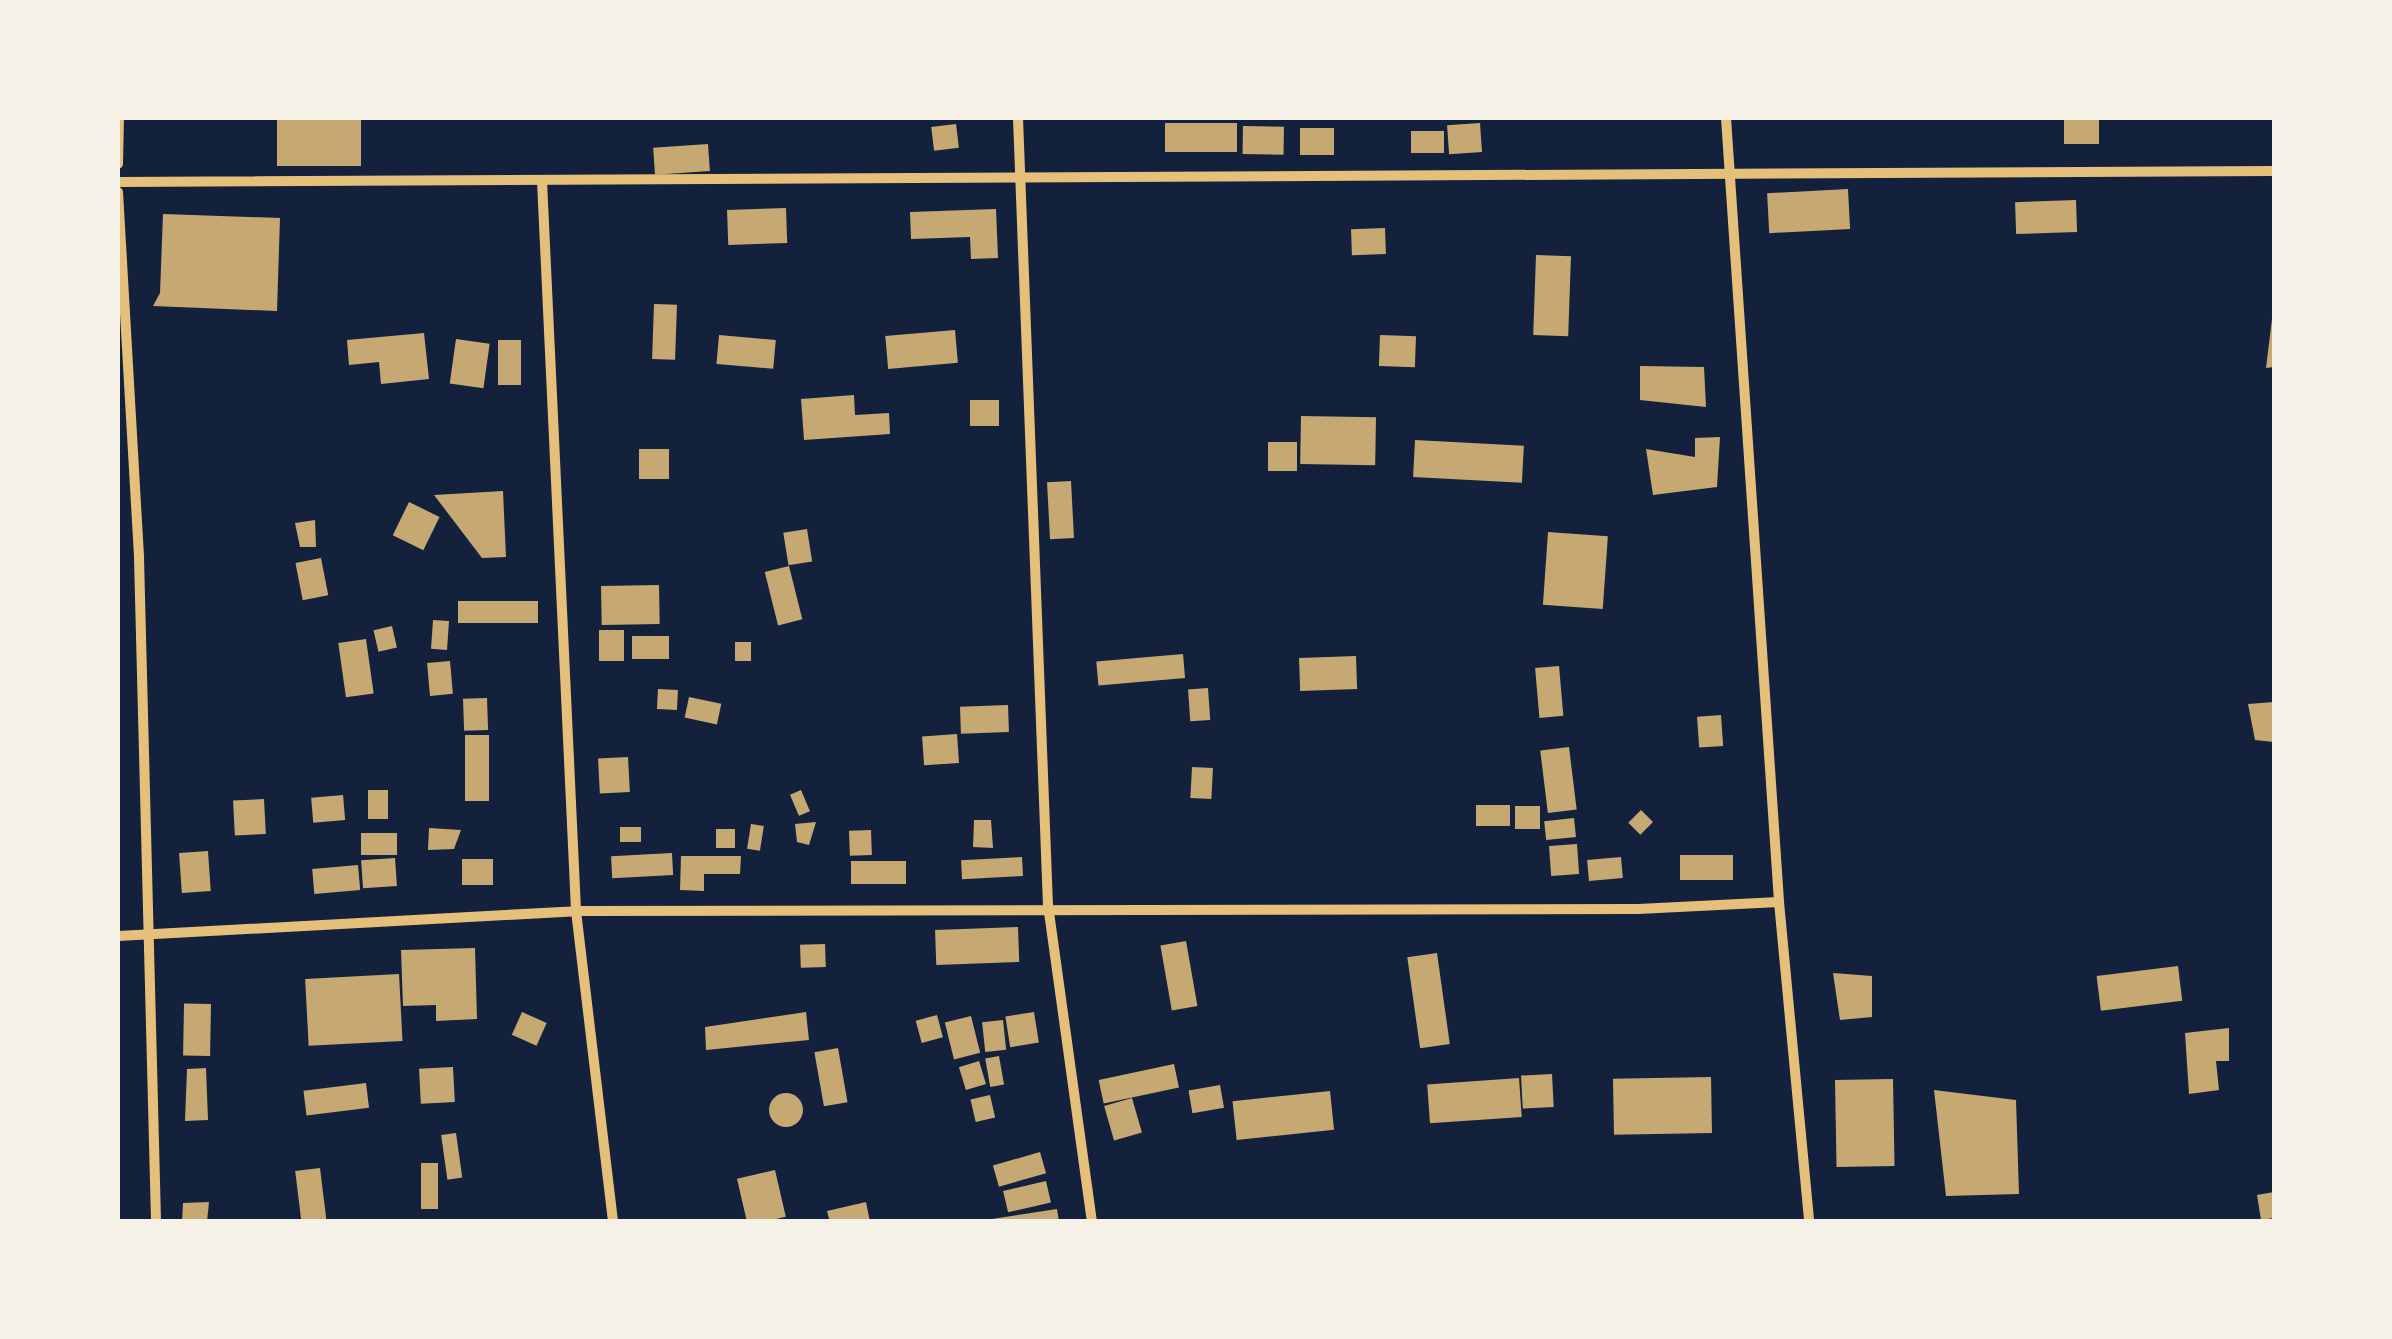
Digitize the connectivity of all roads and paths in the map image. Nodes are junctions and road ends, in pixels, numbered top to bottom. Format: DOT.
graph roads {
  1 [pos="119,118"];
  2 [pos="1018,118"];
  3 [pos="1726,118"];
  4 [pos="118,164"];
  5 [pos="2274,171"];
  6 [pos="1732,178"];
  7 [pos="1021,179"];
  8 [pos="542,181"];
  9 [pos="118,182"];
  10 [pos="118,192"];
  11 [pos="1779,902"];
  12 [pos="1048,905"];
  13 [pos="576,911"];
  14 [pos="118,936"];
  15 [pos="143,936"];
  16 [pos="156,1222"];
  17 [pos="613,1222"];
  18 [pos="1092,1222"];
  19 [pos="1809,1222"];
  1 -- 4 [label="street"];
  2 -- 7 [label="street"];
  3 -- 6 [label="street"];
  5 -- 6 [label="street"];
  6 -- 7 [label="street"];
  6 -- 11 [label="street"];
  7 -- 8 [label="street"];
  7 -- 12 [label="street"];
  8 -- 9 [label="street"];
  8 -- 13 [label="street"];
  10 -- 15 [label="street"];
  11 -- 12 [label="street"];
  11 -- 19 [label="street"];
  12 -- 13 [label="street"];
  12 -- 18 [label="street"];
  13 -- 15 [label="street"];
  13 -- 17 [label="street"];
  14 -- 15 [label="street"];
  15 -- 16 [label="street"];
}
